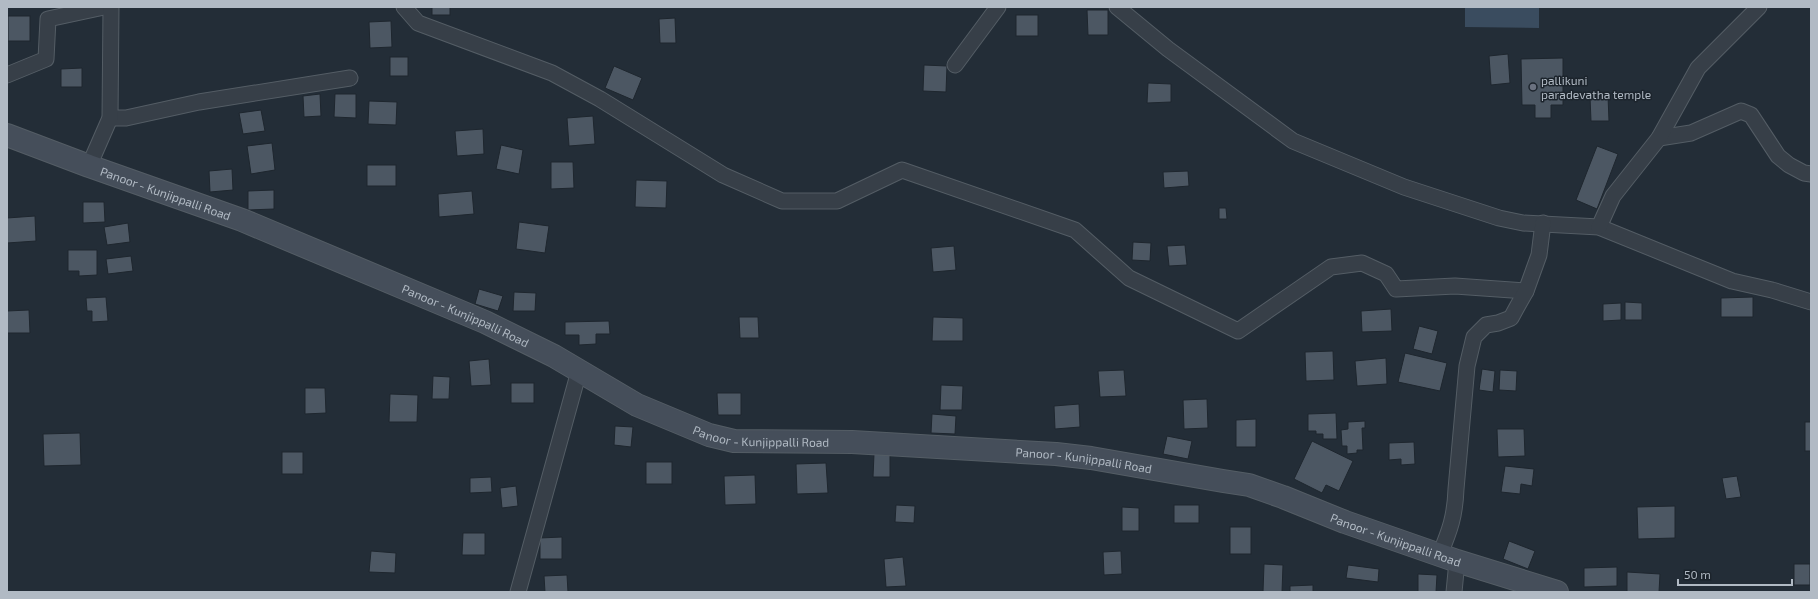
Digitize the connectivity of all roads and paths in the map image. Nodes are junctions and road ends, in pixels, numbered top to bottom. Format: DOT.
graph roads {
  1 [pos="104,7"];
  2 [pos="111,7"];
  3 [pos="404,7"];
  4 [pos="998,7"];
  5 [pos="1117,7"];
  6 [pos="1758,7"];
  7 [pos="955,65"];
  8 [pos="7,76"];
  9 [pos="350,78"];
  10 [pos="110,118"];
  11 [pos="7,135"];
  12 [pos="1659,138"];
  13 [pos="89,166"];
  14 [pos="1811,174"];
  15 [pos="1542,223"];
  16 [pos="1599,227"];
  17 [pos="1526,291"];
  18 [pos="1811,302"];
  19 [pos="579,370"];
  20 [pos="1448,558"];
  21 [pos="518,592"];
  22 [pos="1454,592"];
  23 [pos="1557,592"];
  1 -- 8 [label="street"];
  2 -- 10 [label="street"];
  3 -- 17 [label="street"];
  4 -- 7 [label="street"];
  5 -- 15 [label="street"];
  6 -- 12 [label="street"];
  9 -- 10 [label="street"];
  10 -- 13 [label="street"];
  11 -- 13 [label="main road, Panoor - Kunjippalli Road"];
  12 -- 14 [label="street"];
  12 -- 16 [label="street"];
  13 -- 19 [label="main road, Panoor - Kunjippalli Road"];
  15 -- 16 [label="street"];
  15 -- 17 [label="street"];
  16 -- 18 [label="street"];
  17 -- 20 [label="street"];
  19 -- 20 [label="main road, Panoor - Kunjippalli Road"];
  19 -- 21 [label="street"];
  20 -- 22 [label="street"];
  20 -- 23 [label="main road, Panoor - Kunjippalli Road"];
}
